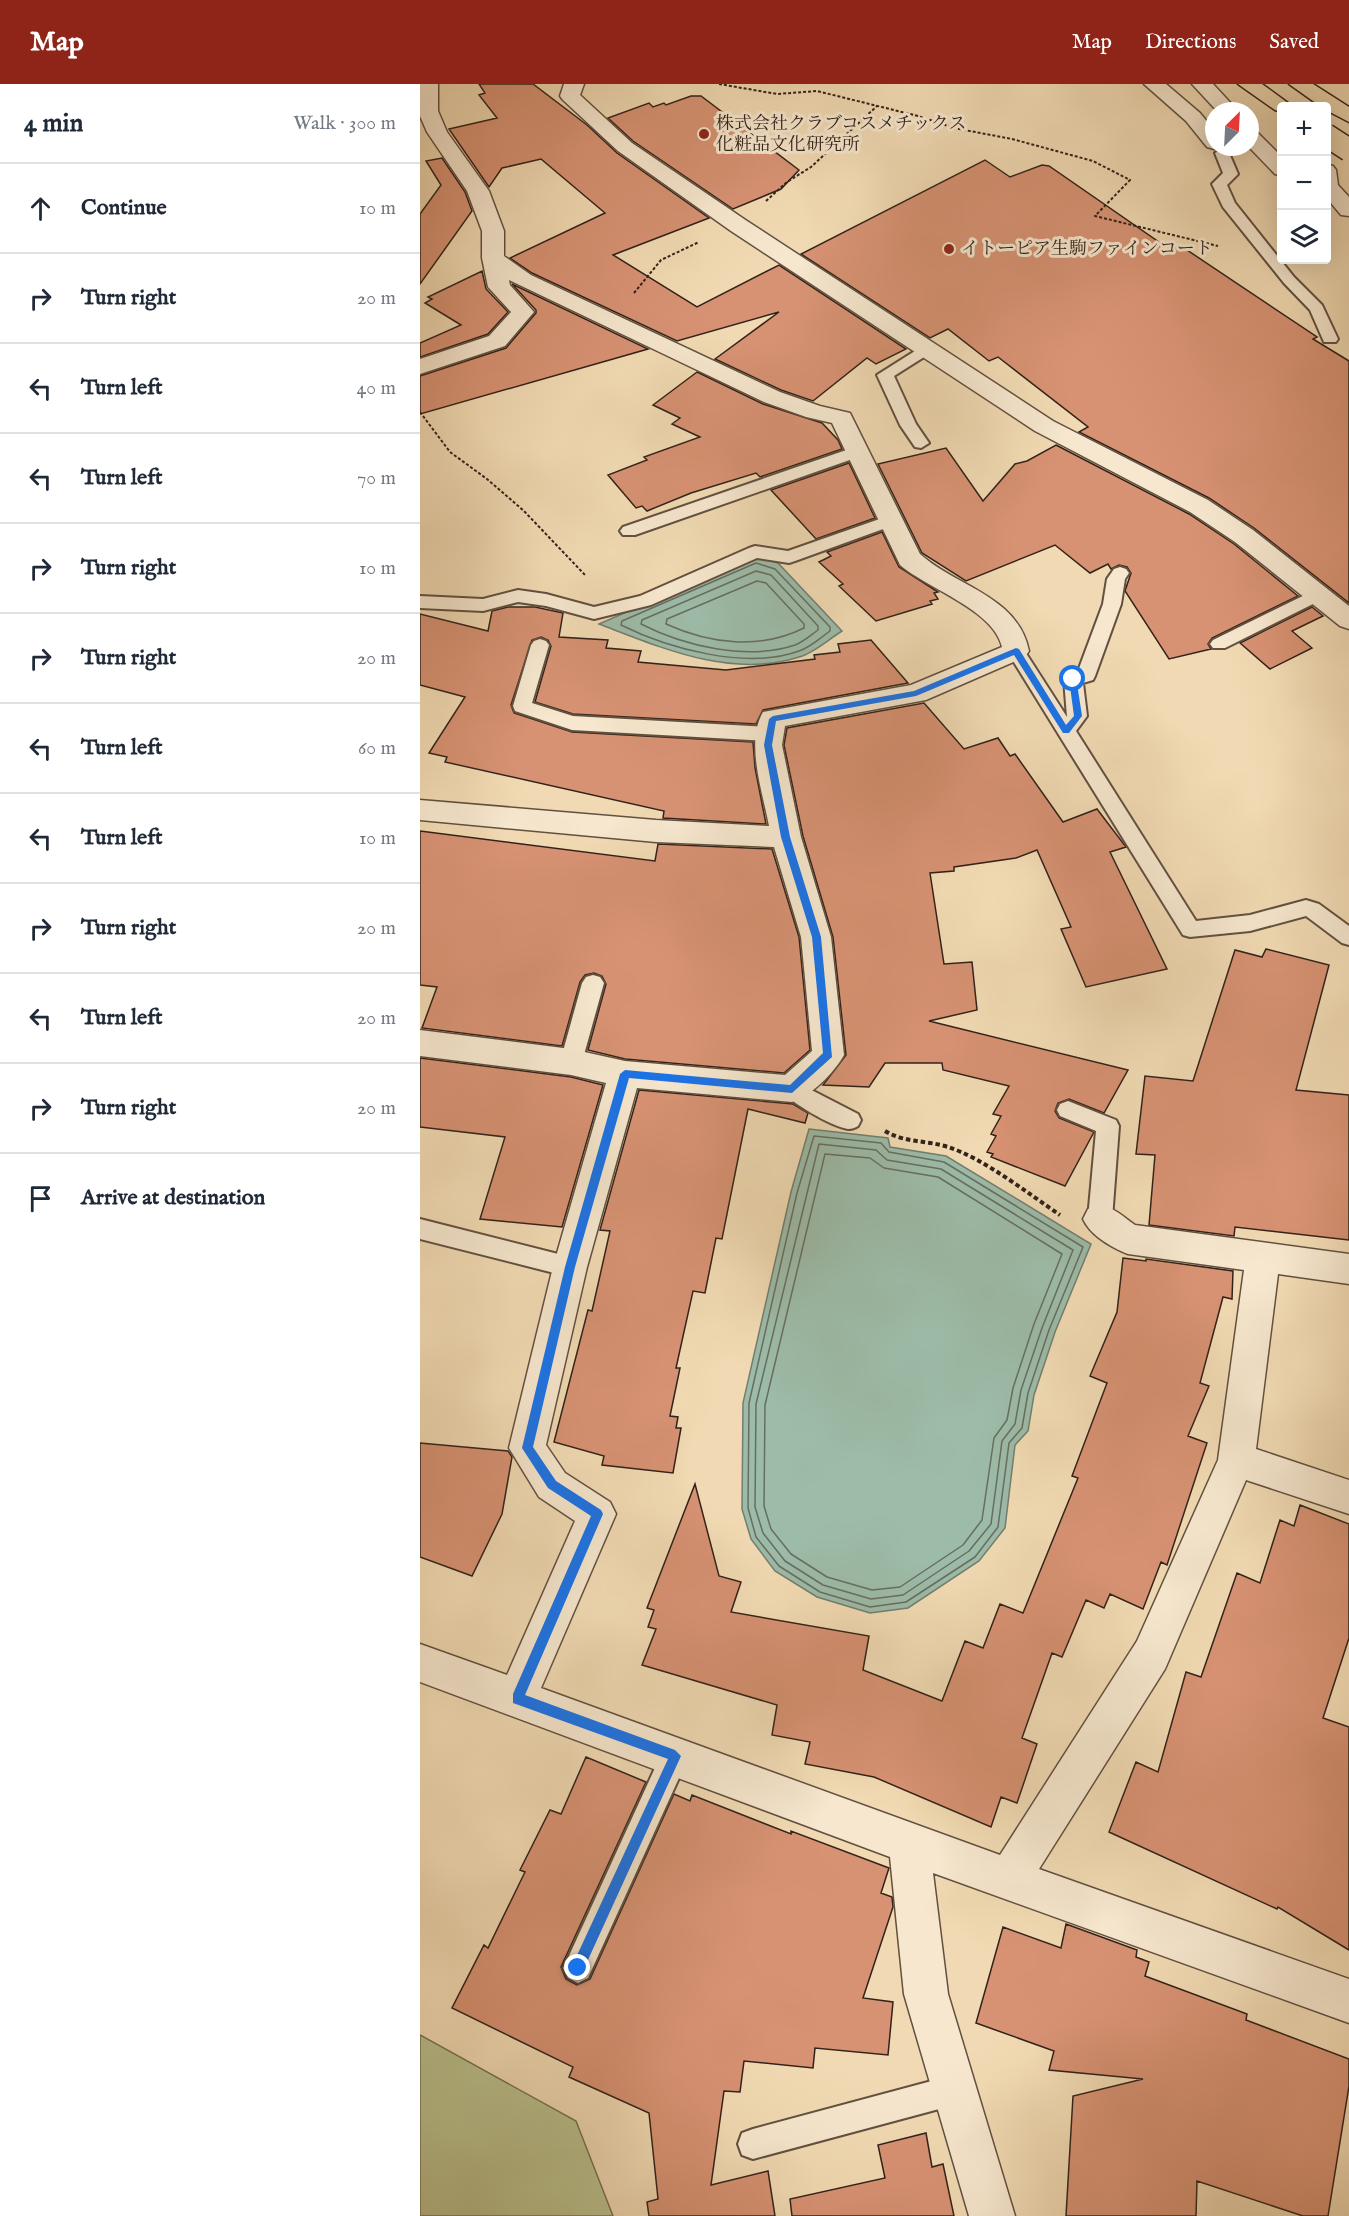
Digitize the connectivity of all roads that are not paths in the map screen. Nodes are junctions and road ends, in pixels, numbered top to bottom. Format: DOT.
graph roads {
  1 [pos="428,84"];
  2 [pos="574,84"];
  3 [pos="1154,84"];
  4 [pos="1202,84"];
  5 [pos="1248,84"];
  6 [pos="1299,84"];
  7 [pos="1219,102"];
  8 [pos="1277,103"];
  9 [pos="1349,116"];
  10 [pos="1205,132"];
  11 [pos="1331,138"];
  12 [pos="1349,141"];
  13 [pos="1259,146"];
  14 [pos="1349,150"];
  15 [pos="1331,151"];
  16 [pos="1222,156"];
  17 [pos="1277,166"];
  18 [pos="1331,189"];
  19 [pos="1331,210"];
  20 [pos="1349,210"];
  21 [pos="1349,224"];
  22 [pos="493,258"];
  23 [pos="1330,339"];
  24 [pos="926,349"];
  25 [pos="420,367"];
  26 [pos="921,443"];
  27 [pos="858,451"];
  28 [pos="891,520"];
  29 [pos="629,531"];
  30 [pos="1120,573"];
  31 [pos="1317,595"];
  32 [pos="420,602"];
  33 [pos="1349,620"];
  34 [pos="1219,644"];
  35 [pos="540,645"];
  36 [pos="1016,651"];
  37 [pos="1066,731"];
  38 [pos="771,734"];
  39 [pos="420,810"];
  40 [pos="786,837"];
  41 [pos="1349,937"];
  42 [pos="594,983"];
  43 [pos="420,1043"];
  44 [pos="571,1062"];
  45 [pos="625,1074"];
  46 [pos="792,1089"];
  47 [pos="1068,1110"];
  48 [pos="850,1120"];
  49 [pos="1100,1219"];
  50 [pos="420,1229"];
  51 [pos="1263,1258"];
  52 [pos="570,1267"];
  53 [pos="1349,1269"];
  54 [pos="1236,1460"];
  55 [pos="1349,1497"];
  56 [pos="420,1663"];
  57 [pos="517,1698"];
  58 [pos="675,1756"];
  59 [pos="909,1843"];
  60 [pos="1010,1877"];
  61 [pos="578,1968"];
  62 [pos="1349,2001"];
  63 [pos="954,2090"];
  64 [pos="753,2144"];
  65 [pos="992,2216"];
  1 -- 22 [label="street"];
  2 -- 24 [label="street"];
  3 -- 10 [label="street"];
  4 -- 7 [label="street"];
  5 -- 8 [label="highway"];
  6 -- 9 [label="highway"];
  11 -- 14 [label="highway, bridge"];
  12 -- 15 [label="street"];
  13 -- 17 [label="street"];
  16 -- 23 [label="lane"];
  18 -- 20 [label="street"];
  19 -- 21 [label="street"];
  22 -- 25 [label="street"];
  22 -- 27 [label="street"];
  24 -- 26 [label="lane"];
  24 -- 31 [label="street"];
  27 -- 28 [label="street"];
  27 -- 29 [label="lane"];
  28 -- 32 [label="lane"];
  28 -- 36 [label="street"];
  30 -- 37 [label="lane"];
  31 -- 33 [label="street"];
  31 -- 34 [label="lane"];
  35 -- 38 [label="lane"];
  36 -- 37 [label="lane"];
  36 -- 38 [label="street"];
  37 -- 41 [label="lane"];
  38 -- 40 [label="street"];
  39 -- 40 [label="street"];
  40 -- 46 [label="street"];
  42 -- 44 [label="lane"];
  43 -- 44 [label="street"];
  44 -- 45 [label="street"];
  45 -- 46 [label="street"];
  45 -- 52 [label="street"];
  46 -- 48 [label="lane"];
  47 -- 49 [label="lane"];
  49 -- 51 [label="street"];
  50 -- 52 [label="lane"];
  51 -- 53 [label="street"];
  51 -- 54 [label="street"];
  52 -- 57 [label="street"];
  54 -- 55 [label="street"];
  54 -- 60 [label="street"];
  56 -- 57 [label="street"];
  57 -- 58 [label="street"];
  58 -- 59 [label="street"];
  58 -- 61 [label="lane"];
  59 -- 60 [label="street"];
  59 -- 63 [label="street"];
  60 -- 62 [label="street"];
  63 -- 64 [label="lane"];
  63 -- 65 [label="street"];
}
